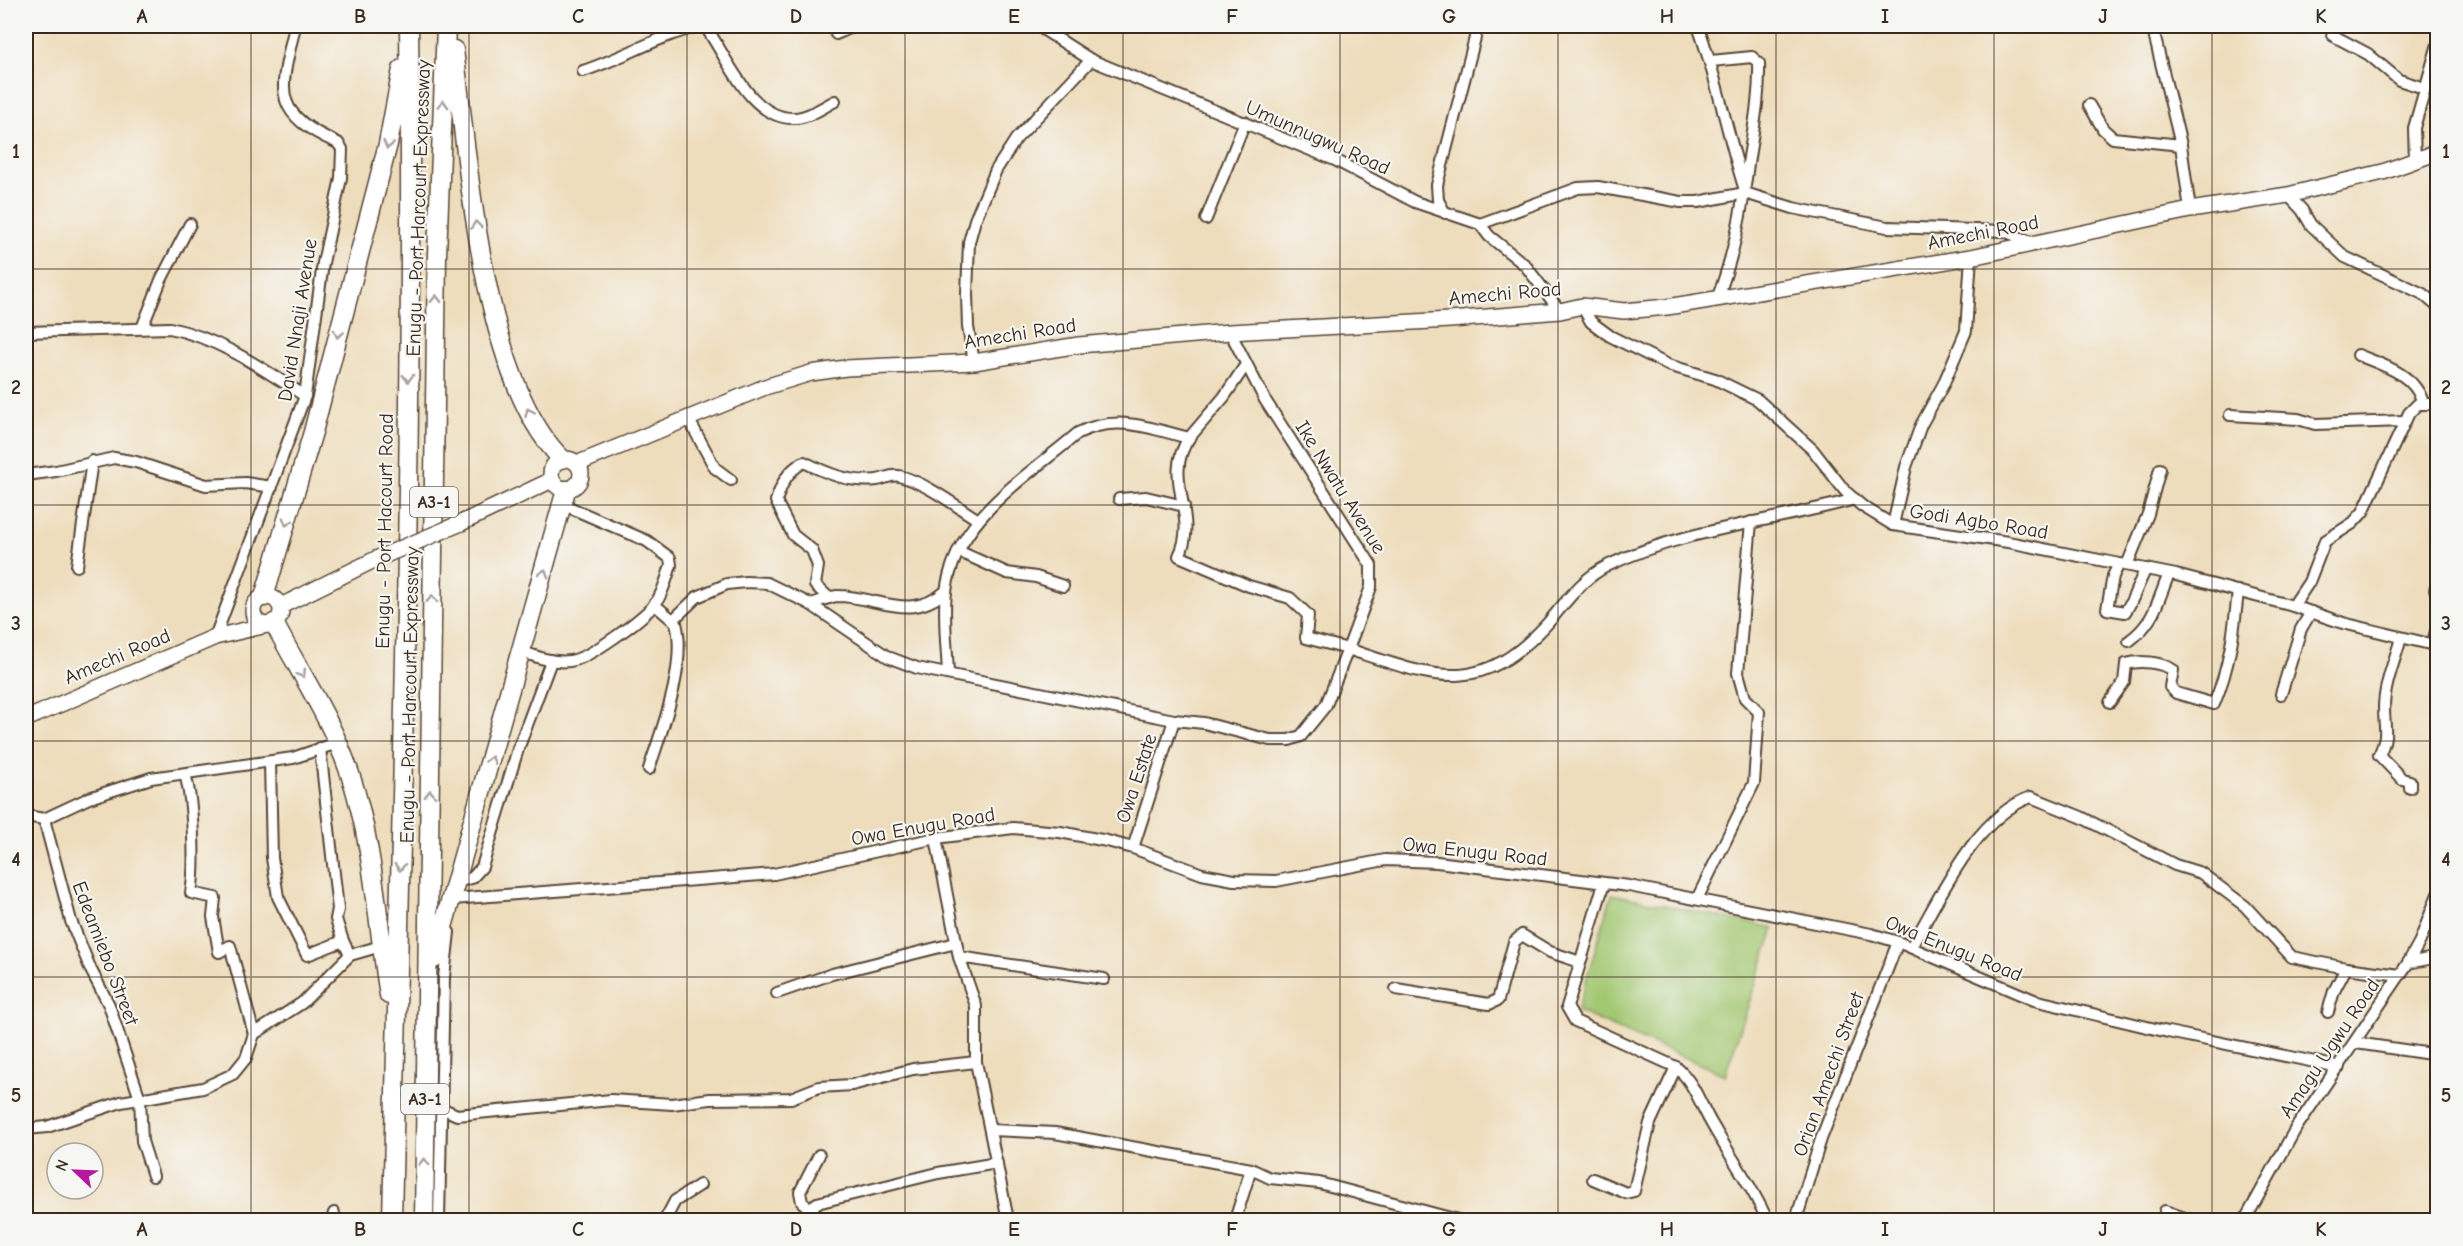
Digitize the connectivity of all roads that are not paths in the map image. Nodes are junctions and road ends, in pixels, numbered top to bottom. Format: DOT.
graph roads {
  1 [pos="295,26"];
  2 [pos="409,26"];
  3 [pos="446,26"];
  4 [pos="700,26"];
  5 [pos="705,26"];
  6 [pos="854,26"];
  7 [pos="1038,26"];
  8 [pos="1478,26"];
  9 [pos="1698,26"];
  10 [pos="2152,26"];
  11 [pos="836,34"];
  12 [pos="2332,35"];
  13 [pos="2438,44"];
  14 [pos="1091,60"];
  15 [pos="1711,61"];
  16 [pos="584,71"];
  17 [pos="2424,88"];
  18 [pos="835,100"];
  19 [pos="2089,105"];
  20 [pos="1245,122"];
  21 [pos="2181,145"];
  22 [pos="2438,152"];
  23 [pos="2415,161"];
  24 [pos="1745,193"];
  25 [pos="2288,195"];
  26 [pos="2190,210"];
  27 [pos="1445,213"];
  28 [pos="1206,219"];
  29 [pos="190,224"];
  30 [pos="1480,224"];
  31 [pos="2033,243"];
  32 [pos="1971,257"];
  33 [pos="1717,299"];
  34 [pos="1582,306"];
  35 [pos="2438,307"];
  36 [pos="1560,311"];
  37 [pos="142,328"];
  38 [pos="26,332"];
  39 [pos="1230,332"];
  40 [pos="2358,355"];
  41 [pos="974,362"];
  42 [pos="1245,366"];
  43 [pos="305,396"];
  44 [pos="2423,404"];
  45 [pos="2438,405"];
  46 [pos="2230,415"];
  47 [pos="688,417"];
  48 [pos="2406,421"];
  49 [pos="1189,438"];
  50 [pos="92,461"];
  51 [pos="571,461"];
  52 [pos="2160,470"];
  53 [pos="26,475"];
  54 [pos="731,480"];
  55 [pos="272,487"];
  56 [pos="561,492"];
  57 [pos="1119,499"];
  58 [pos="1855,499"];
  59 [pos="1184,506"];
  60 [pos="977,519"];
  61 [pos="1751,522"];
  62 [pos="1893,525"];
  63 [pos="958,551"];
  64 [pos="2123,564"];
  65 [pos="77,566"];
  66 [pos="2146,569"];
  67 [pos="2169,574"];
  68 [pos="1063,586"];
  69 [pos="946,591"];
  70 [pos="2238,591"];
  71 [pos="829,598"];
  72 [pos="260,600"];
  73 [pos="654,604"];
  74 [pos="810,604"];
  75 [pos="2293,606"];
  76 [pos="2311,612"];
  77 [pos="274,618"];
  78 [pos="674,619"];
  79 [pos="2438,626"];
  80 [pos="221,635"];
  81 [pos="2401,638"];
  82 [pos="2129,641"];
  83 [pos="2435,646"];
  84 [pos="1348,650"];
  85 [pos="520,651"];
  86 [pos="551,661"];
  87 [pos="948,674"];
  88 [pos="2281,694"];
  89 [pos="2110,702"];
  90 [pos="26,719"];
  91 [pos="1174,720"];
  92 [pos="329,746"];
  93 [pos="270,762"];
  94 [pos="649,769"];
  95 [pos="185,774"];
  96 [pos="2410,788"];
  97 [pos="26,816"];
  98 [pos="44,819"];
  99 [pos="936,838"];
  100 [pos="1133,848"];
  101 [pos="1604,883"];
  102 [pos="454,890"];
  103 [pos="2438,894"];
  104 [pos="1697,899"];
  105 [pos="2435,911"];
  106 [pos="344,940"];
  107 [pos="1898,942"];
  108 [pos="956,943"];
  109 [pos="381,946"];
  110 [pos="1911,948"];
  111 [pos="350,955"];
  112 [pos="959,957"];
  113 [pos="2438,957"];
  114 [pos="1580,962"];
  115 [pos="2408,963"];
  116 [pos="2346,968"];
  117 [pos="2400,975"];
  118 [pos="428,978"];
  119 [pos="1104,980"];
  120 [pos="1396,989"];
  121 [pos="777,993"];
  122 [pos="2328,1012"];
  123 [pos="254,1034"];
  124 [pos="396,1037"];
  125 [pos="2356,1043"];
  126 [pos="2438,1055"];
  127 [pos="976,1062"];
  128 [pos="1676,1067"];
  129 [pos="2339,1067"];
  130 [pos="140,1099"];
  131 [pos="441,1108"];
  132 [pos="26,1129"];
  133 [pos="991,1130"];
  134 [pos="819,1155"];
  135 [pos="997,1163"];
  136 [pos="1251,1169"];
  137 [pos="153,1176"];
  138 [pos="1593,1179"];
  139 [pos="700,1185"];
  140 [pos="814,1206"];
  141 [pos="2165,1211"];
  142 [pos="392,1221"];
  143 [pos="424,1221"];
  144 [pos="439,1221"];
  145 [pos="665,1221"];
  146 [pos="823,1221"];
  147 [pos="1008,1221"];
  148 [pos="1235,1221"];
  149 [pos="1458,1221"];
  150 [pos="1767,1221"];
  151 [pos="1796,1221"];
  152 [pos="2191,1221"];
  153 [pos="2245,1221"];
  1 -- 43 [label="street, David Nnaji Avenue"];
  2 -- 72 [label="highway, one-way"];
  2 -- 124 [label="highway, Enugu - Port Hacourt Road, one-way"];
  51 -- 3 [label="highway, one-way"];
  118 -- 3 [label="highway, Enugu - Port Harcourt Expressway / A3-1, one-way"];
  4 -- 16 [label="street"];
  5 -- 18 [label="street"];
  6 -- 11 [label="street"];
  7 -- 14 [label="street, Umunnugwu Road"];
  8 -- 27 [label="street"];
  9 -- 15 [label="street"];
  10 -- 21 [label="street"];
  12 -- 17 [label="street"];
  13 -- 17 [label="street"];
  14 -- 20 [label="street, Umunnugwu Road"];
  14 -- 41 [label="street"];
  15 -- 24 [label="street"];
  15 -- 24 [label="street"];
  17 -- 23 [label="street"];
  19 -- 21 [label="street"];
  20 -- 27 [label="street, Umunnugwu Road"];
  20 -- 28 [label="street"];
  21 -- 26 [label="street"];
  22 -- 23 [label="main road, Amechi Road"];
  23 -- 25 [label="main road, Amechi Road"];
  24 -- 30 [label="street"];
  24 -- 31 [label="street"];
  24 -- 33 [label="street"];
  25 -- 26 [label="main road, Amechi Road"];
  25 -- 35 [label="street"];
  26 -- 31 [label="main road, Amechi Road"];
  27 -- 30 [label="street, Umunnugwu Road"];
  29 -- 37 [label="street"];
  30 -- 36 [label="street, Umunnugwu Road"];
  31 -- 32 [label="main road, Amechi Road"];
  32 -- 33 [label="main road, Amechi Road"];
  32 -- 62 [label="street"];
  33 -- 34 [label="main road, Amechi Road"];
  34 -- 36 [label="main road, Amechi Road"];
  34 -- 58 [label="street, Godi Agbo Road"];
  36 -- 39 [label="main road, Amechi Road"];
  37 -- 38 [label="street"];
  37 -- 43 [label="street"];
  39 -- 41 [label="main road, Amechi Road"];
  39 -- 42 [label="street, Ike Nwatu Avenue"];
  40 -- 44 [label="street"];
  41 -- 47 [label="main road, Amechi Road"];
  42 -- 49 [label="street"];
  42 -- 84 [label="street, Ike Nwatu Avenue"];
  43 -- 55 [label="street, David Nnaji Avenue"];
  44 -- 45 [label="street"];
  44 -- 48 [label="street"];
  46 -- 48 [label="street"];
  47 -- 51 [label="main road, Amechi Road"];
  47 -- 54 [label="street"];
  48 -- 75 [label="street"];
  49 -- 59 [label="street"];
  49 -- 60 [label="street"];
  50 -- 53 [label="street"];
  50 -- 55 [label="street"];
  50 -- 65 [label="street"];
  51 -- 56 [label="main road"];
  51 -- 56 [label="main road"];
  52 -- 64 [label="street"];
  55 -- 80 [label="street, David Nnaji Avenue"];
  56 -- 73 [label="street"];
  56 -- 77 [label="main road, bridge"];
  85 -- 56 [label="highway, one-way"];
  57 -- 59 [label="street"];
  58 -- 61 [label="street"];
  58 -- 62 [label="street, Godi Agbo Road"];
  59 -- 84 [label="street"];
  60 -- 63 [label="street"];
  60 -- 71 [label="street"];
  61 -- 84 [label="street"];
  61 -- 104 [label="street"];
  62 -- 64 [label="street, Godi Agbo Road"];
  63 -- 68 [label="street"];
  63 -- 69 [label="street"];
  64 -- 66 [label="street, Godi Agbo Road"];
  64 -- 66 [label="street"];
  66 -- 67 [label="street, Godi Agbo Road"];
  67 -- 70 [label="street, Godi Agbo Road"];
  67 -- 82 [label="street"];
  69 -- 71 [label="street"];
  69 -- 87 [label="street"];
  70 -- 75 [label="street, Godi Agbo Road"];
  70 -- 89 [label="street"];
  71 -- 74 [label="street"];
  72 -- 77 [label="main road"];
  72 -- 77 [label="main road"];
  72 -- 80 [label="main road"];
  73 -- 78 [label="street"];
  73 -- 86 [label="street"];
  74 -- 78 [label="street, Ike Nwatu Avenue"];
  74 -- 87 [label="street, Ike Nwatu Avenue"];
  75 -- 76 [label="street, Godi Agbo Road"];
  76 -- 81 [label="street, Godi Agbo Road"];
  76 -- 88 [label="street"];
  77 -- 80 [label="main road"];
  77 -- 92 [label="highway, one-way"];
  78 -- 94 [label="street"];
  79 -- 83 [label="street"];
  80 -- 90 [label="main road, Amechi Road"];
  81 -- 83 [label="street, Godi Agbo Road"];
  81 -- 96 [label="street"];
  84 -- 91 [label="street, Ike Nwatu Avenue"];
  85 -- 86 [label="street"];
  102 -- 85 [label="highway, one-way"];
  86 -- 102 [label="street"];
  87 -- 91 [label="street, Ike Nwatu Avenue"];
  91 -- 100 [label="street, Owa Estate"];
  92 -- 93 [label="street"];
  92 -- 106 [label="street"];
  92 -- 109 [label="highway"];
  93 -- 95 [label="street"];
  93 -- 106 [label="street"];
  95 -- 98 [label="street"];
  95 -- 123 [label="street"];
  97 -- 98 [label="street"];
  98 -- 130 [label="street, Edeamiebo Street"];
  99 -- 100 [label="street, Owa Enugu Road"];
  99 -- 102 [label="street, Owa Enugu Road"];
  99 -- 108 [label="street"];
  100 -- 101 [label="street, Owa Enugu Road"];
  101 -- 104 [label="street, Owa Enugu Road"];
  101 -- 114 [label="street"];
  102 -- 118 [label="highway"];
  102 -- 131 [label="street"];
  103 -- 105 [label="street, Amagu Ugwu Road"];
  104 -- 107 [label="street, Owa Enugu Road"];
  105 -- 115 [label="street, Amagu Ugwu Road"];
  106 -- 111 [label="street"];
  107 -- 110 [label="street, Owa Enugu Road"];
  107 -- 151 [label="street, Orian Amechi Street"];
  108 -- 112 [label="street"];
  108 -- 121 [label="street"];
  109 -- 111 [label="street"];
  109 -- 124 [label="highway"];
  110 -- 116 [label="street"];
  110 -- 129 [label="street, Owa Enugu Road"];
  111 -- 123 [label="street"];
  112 -- 119 [label="street"];
  112 -- 127 [label="street"];
  113 -- 115 [label="street"];
  114 -- 120 [label="street"];
  114 -- 128 [label="street"];
  115 -- 117 [label="street, Amagu Ugwu Road"];
  116 -- 117 [label="street"];
  116 -- 122 [label="street"];
  117 -- 125 [label="street, Amagu Ugwu Road"];
  143 -- 118 [label="highway, Enugu - Port Harcourt Expressway / A3-1, one-way"];
  123 -- 130 [label="street"];
  124 -- 142 [label="highway, A3-1"];
  125 -- 126 [label="street"];
  125 -- 129 [label="street, Amagu Ugwu Road"];
  127 -- 131 [label="street"];
  127 -- 133 [label="street"];
  128 -- 138 [label="street"];
  128 -- 150 [label="street"];
  129 -- 153 [label="street, Amagu Ugwu Road"];
  130 -- 132 [label="street"];
  130 -- 137 [label="street, Edeamiebo Street"];
  131 -- 144 [label="street"];
  133 -- 135 [label="street"];
  133 -- 136 [label="street"];
  134 -- 140 [label="street"];
  135 -- 140 [label="street"];
  135 -- 147 [label="street"];
  136 -- 148 [label="street"];
  136 -- 149 [label="street"];
  139 -- 145 [label="street"];
  140 -- 146 [label="street"];
  141 -- 152 [label="street"];
}
